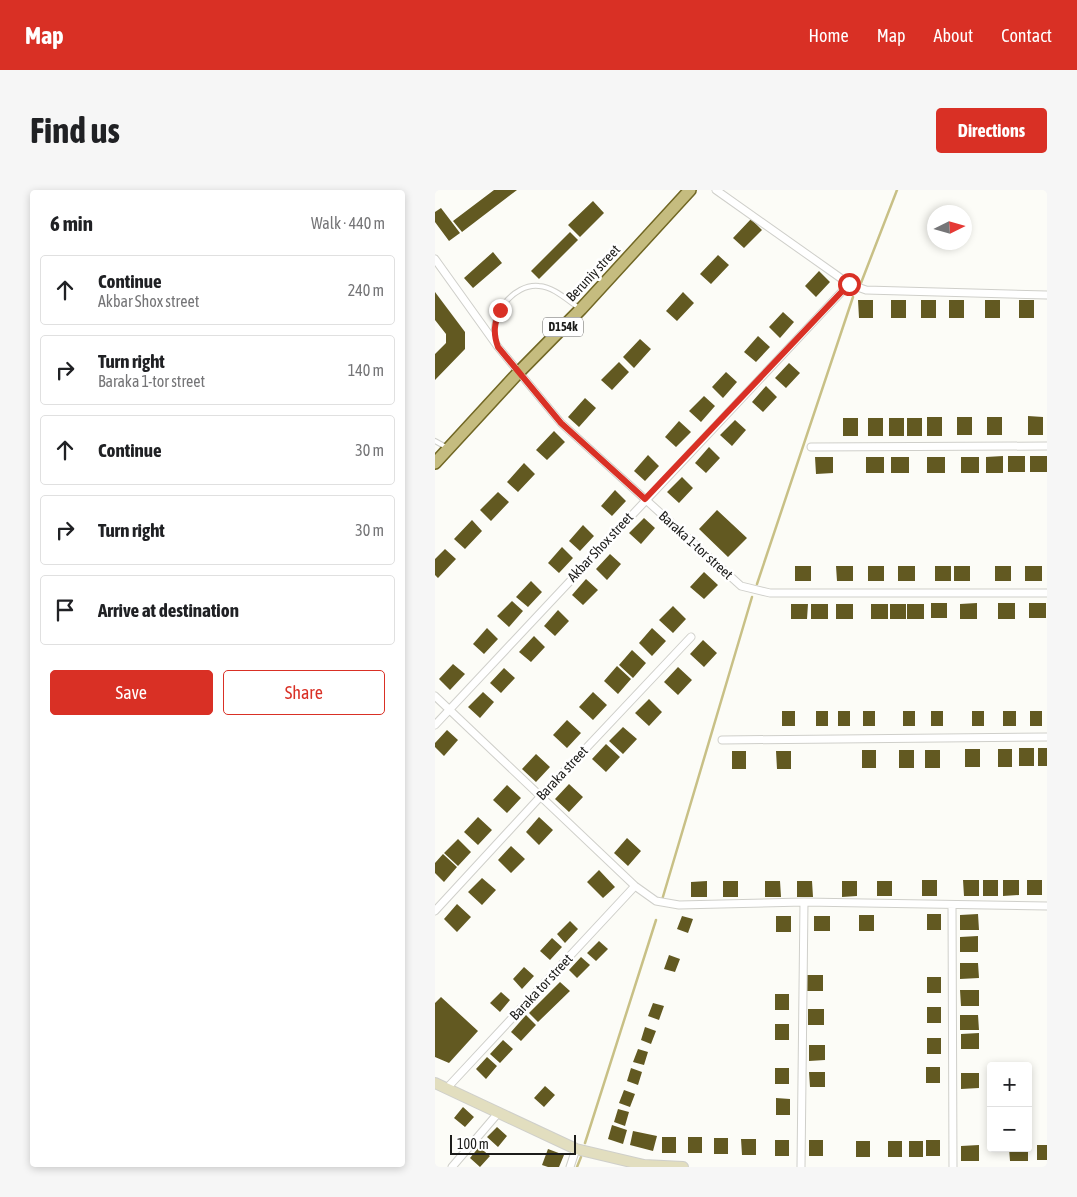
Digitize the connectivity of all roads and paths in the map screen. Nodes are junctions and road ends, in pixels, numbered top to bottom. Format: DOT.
graph roads {
  1 [pos="690,190"];
  2 [pos="716,190"];
  3 [pos="435,259"];
  4 [pos="849,284"];
  5 [pos="1047,295"];
  6 [pos="581,309"];
  7 [pos="498,347"];
  8 [pos="518,373"];
  9 [pos="435,441"];
  10 [pos="1047,446"];
  11 [pos="811,447"];
  12 [pos="448,449"];
  13 [pos="435,463"];
  14 [pos="645,499"];
  15 [pos="1047,593"];
  16 [pos="691,637"];
  17 [pos="435,696"];
  18 [pos="449,709"];
  19 [pos="435,725"];
  20 [pos="1047,738"];
  21 [pos="722,740"];
  22 [pos="541,796"];
  23 [pos="635,886"];
  24 [pos="804,902"];
  25 [pos="952,905"];
  26 [pos="1047,906"];
  27 [pos="435,911"];
  28 [pos="435,1083"];
  29 [pos="447,1088"];
  30 [pos="499,1112"];
  31 [pos="576,1149"];
  32 [pos="452,1167"];
  33 [pos="569,1167"];
  34 [pos="683,1167"];
  35 [pos="801,1167"];
  36 [pos="953,1167"];
  1 -- 6 [label="main road, Beruniy street / D154k"];
  2 -- 4 [label="street"];
  3 -- 7 [label="street, Baraka 1-tor street"];
  4 -- 5 [label="street"];
  4 -- 14 [label="street, Akbar Shox street"];
  6 -- 7 [label="lane"];
  6 -- 8 [label="main road, Beruniy street / D154k"];
  7 -- 8 [label="street, Baraka 1-tor street"];
  8 -- 12 [label="main road, Beruniy street / D154k"];
  8 -- 14 [label="street, Baraka 1-tor street"];
  9 -- 12 [label="lane"];
  10 -- 11 [label="street"];
  12 -- 13 [label="main road, Beruniy street / D154k"];
  14 -- 15 [label="street, Baraka 1-tor street"];
  14 -- 18 [label="street, Akbar Shox street"];
  16 -- 22 [label="street, Baraka street"];
  17 -- 18 [label="street"];
  18 -- 19 [label="street, Akbar Shox street"];
  18 -- 22 [label="street"];
  20 -- 21 [label="street"];
  22 -- 23 [label="street"];
  22 -- 27 [label="street, Baraka street"];
  23 -- 24 [label="street"];
  23 -- 29 [label="street, Baraka tor street"];
  24 -- 25 [label="street"];
  24 -- 35 [label="street"];
  25 -- 26 [label="street"];
  25 -- 36 [label="street"];
  28 -- 29 [label="street"];
  29 -- 30 [label="street"];
  30 -- 31 [label="street"];
  30 -- 32 [label="street"];
  31 -- 33 [label="street"];
  31 -- 34 [label="street"];
}
